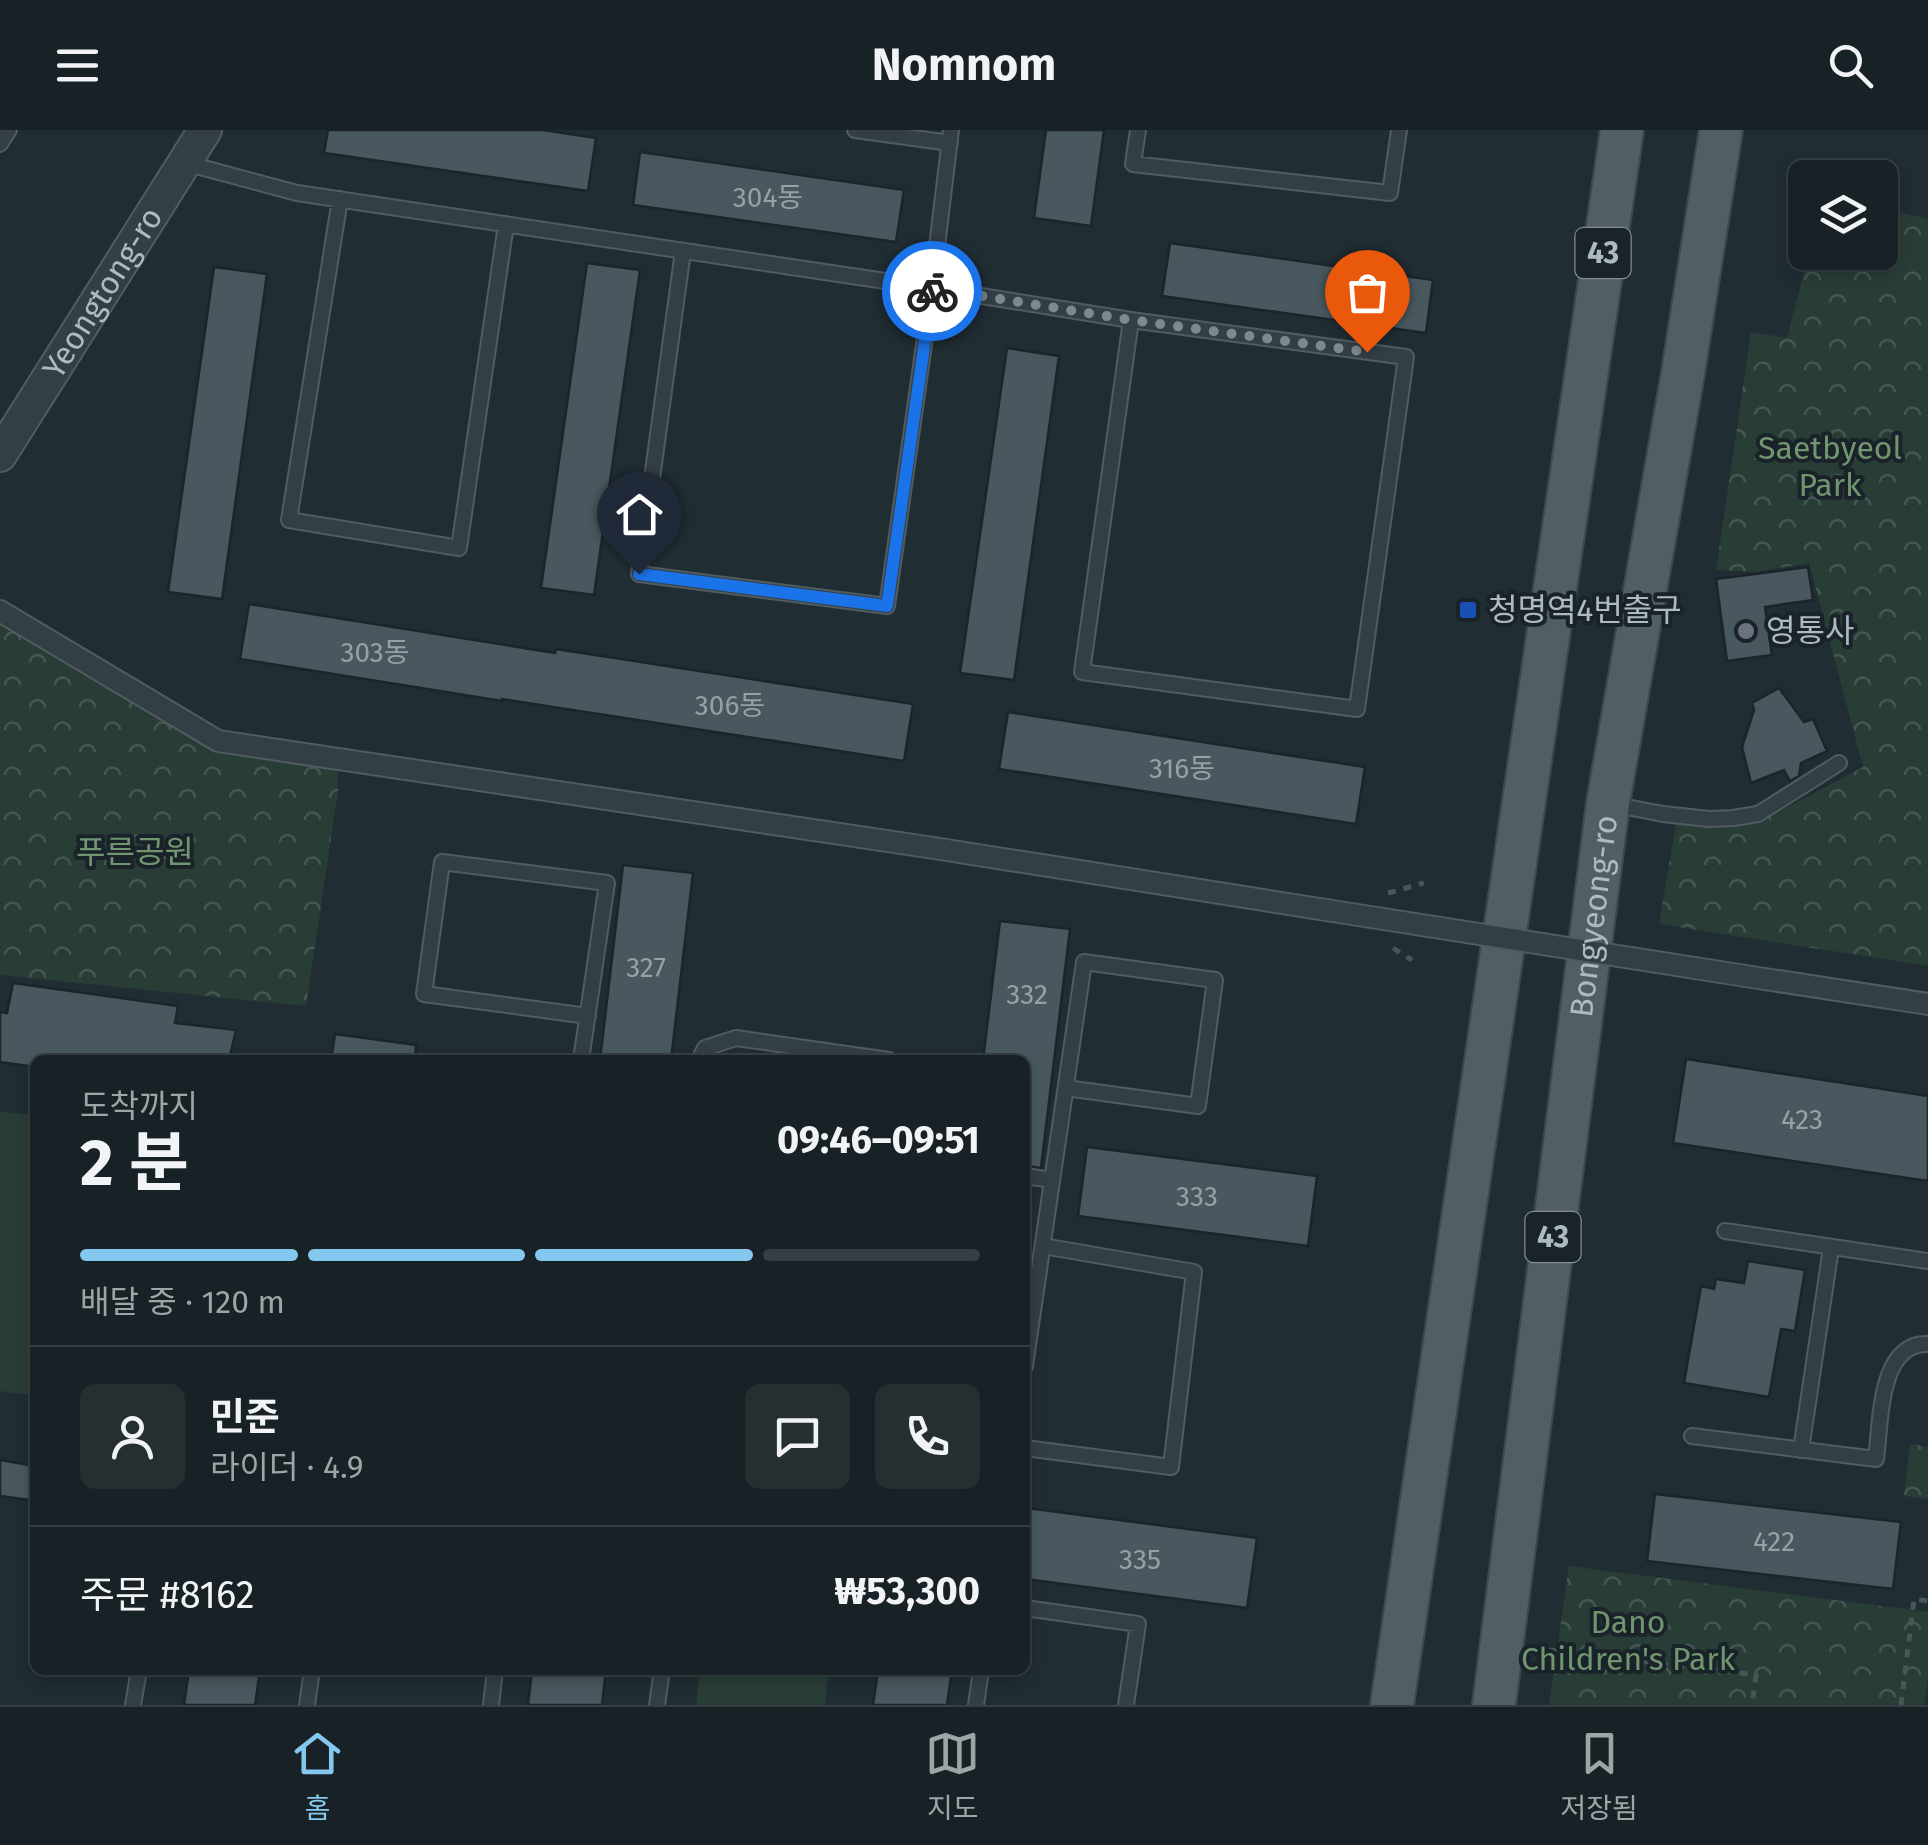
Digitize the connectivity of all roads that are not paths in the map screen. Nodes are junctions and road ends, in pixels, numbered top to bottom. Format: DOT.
graph roads {
  1 [pos="9,130"];
  2 [pos="205,130"];
  3 [pos="856,130"];
  4 [pos="1138,130"];
  5 [pos="1399,130"];
  6 [pos="1622,130"];
  7 [pos="1721,130"];
  8 [pos="951,136"];
  9 [pos="0,144"];
  10 [pos="184,163"];
  11 [pos="340,199"];
  12 [pos="506,224"];
  13 [pos="683,251"];
  14 [pos="932,288"];
  15 [pos="1131,320"];
  16 [pos="0,455"];
  17 [pos="0,611"];
  18 [pos="1839,763"];
  19 [pos="1608,803"];
  20 [pos="1928,1004"];
  21 [pos="588,1016"];
  22 [pos="583,1055"];
  23 [pos="702,1055"];
  24 [pos="854,1055"];
  25 [pos="1066,1088"];
  26 [pos="1030,1177"];
  27 [pos="1052,1180"];
  28 [pos="1725,1231"];
  29 [pos="1042,1246"];
  30 [pos="1831,1248"];
  31 [pos="1928,1261"];
  32 [pos="1030,1331"];
  33 [pos="1928,1344"];
  34 [pos="1692,1436"];
  35 [pos="1030,1449"];
  36 [pos="1801,1450"];
  37 [pos="1030,1609"];
  38 [pos="138,1675"];
  39 [pos="311,1675"];
  40 [pos="495,1675"];
  41 [pos="661,1675"];
  42 [pos="980,1675"];
  43 [pos="133,1705"];
  44 [pos="307,1705"];
  45 [pos="490,1705"];
  46 [pos="657,1705"];
  47 [pos="976,1705"];
  48 [pos="1126,1705"];
  49 [pos="1392,1705"];
  50 [pos="1494,1705"];
  1 -- 9 [label="lane"];
  2 -- 10 [label="street, Yeongtong-ro"];
  3 -- 8 [label="lane"];
  4 -- 5 [label="lane"];
  6 -- 49 [label="main road, 43"];
  7 -- 19 [label="main road, Bongyeong-ro / 43"];
  8 -- 14 [label="lane"];
  10 -- 11 [label="lane"];
  10 -- 16 [label="street, Yeongtong-ro"];
  11 -- 12 [label="lane"];
  11 -- 12 [label="lane"];
  12 -- 13 [label="lane"];
  13 -- 14 [label="lane"];
  13 -- 14 [label="lane"];
  14 -- 15 [label="lane"];
  15 -- 15 [label="lane"];
  17 -- 20 [label="street, bridge"];
  18 -- 19 [label="lane"];
  19 -- 50 [label="main road, Bongyeong-ro / 43"];
  21 -- 21 [label="lane"];
  21 -- 22 [label="lane"];
  23 -- 24 [label="lane"];
  25 -- 25 [label="lane"];
  25 -- 27 [label="lane"];
  26 -- 27 [label="lane"];
  27 -- 29 [label="lane"];
  28 -- 30 [label="lane"];
  29 -- 32 [label="lane"];
  29 -- 35 [label="lane"];
  30 -- 31 [label="lane"];
  30 -- 36 [label="lane"];
  33 -- 36 [label="lane"];
  34 -- 36 [label="lane"];
  37 -- 48 [label="lane"];
  38 -- 43 [label="lane"];
  39 -- 44 [label="lane"];
  40 -- 45 [label="lane"];
  41 -- 46 [label="lane"];
  42 -- 47 [label="lane"];
}
